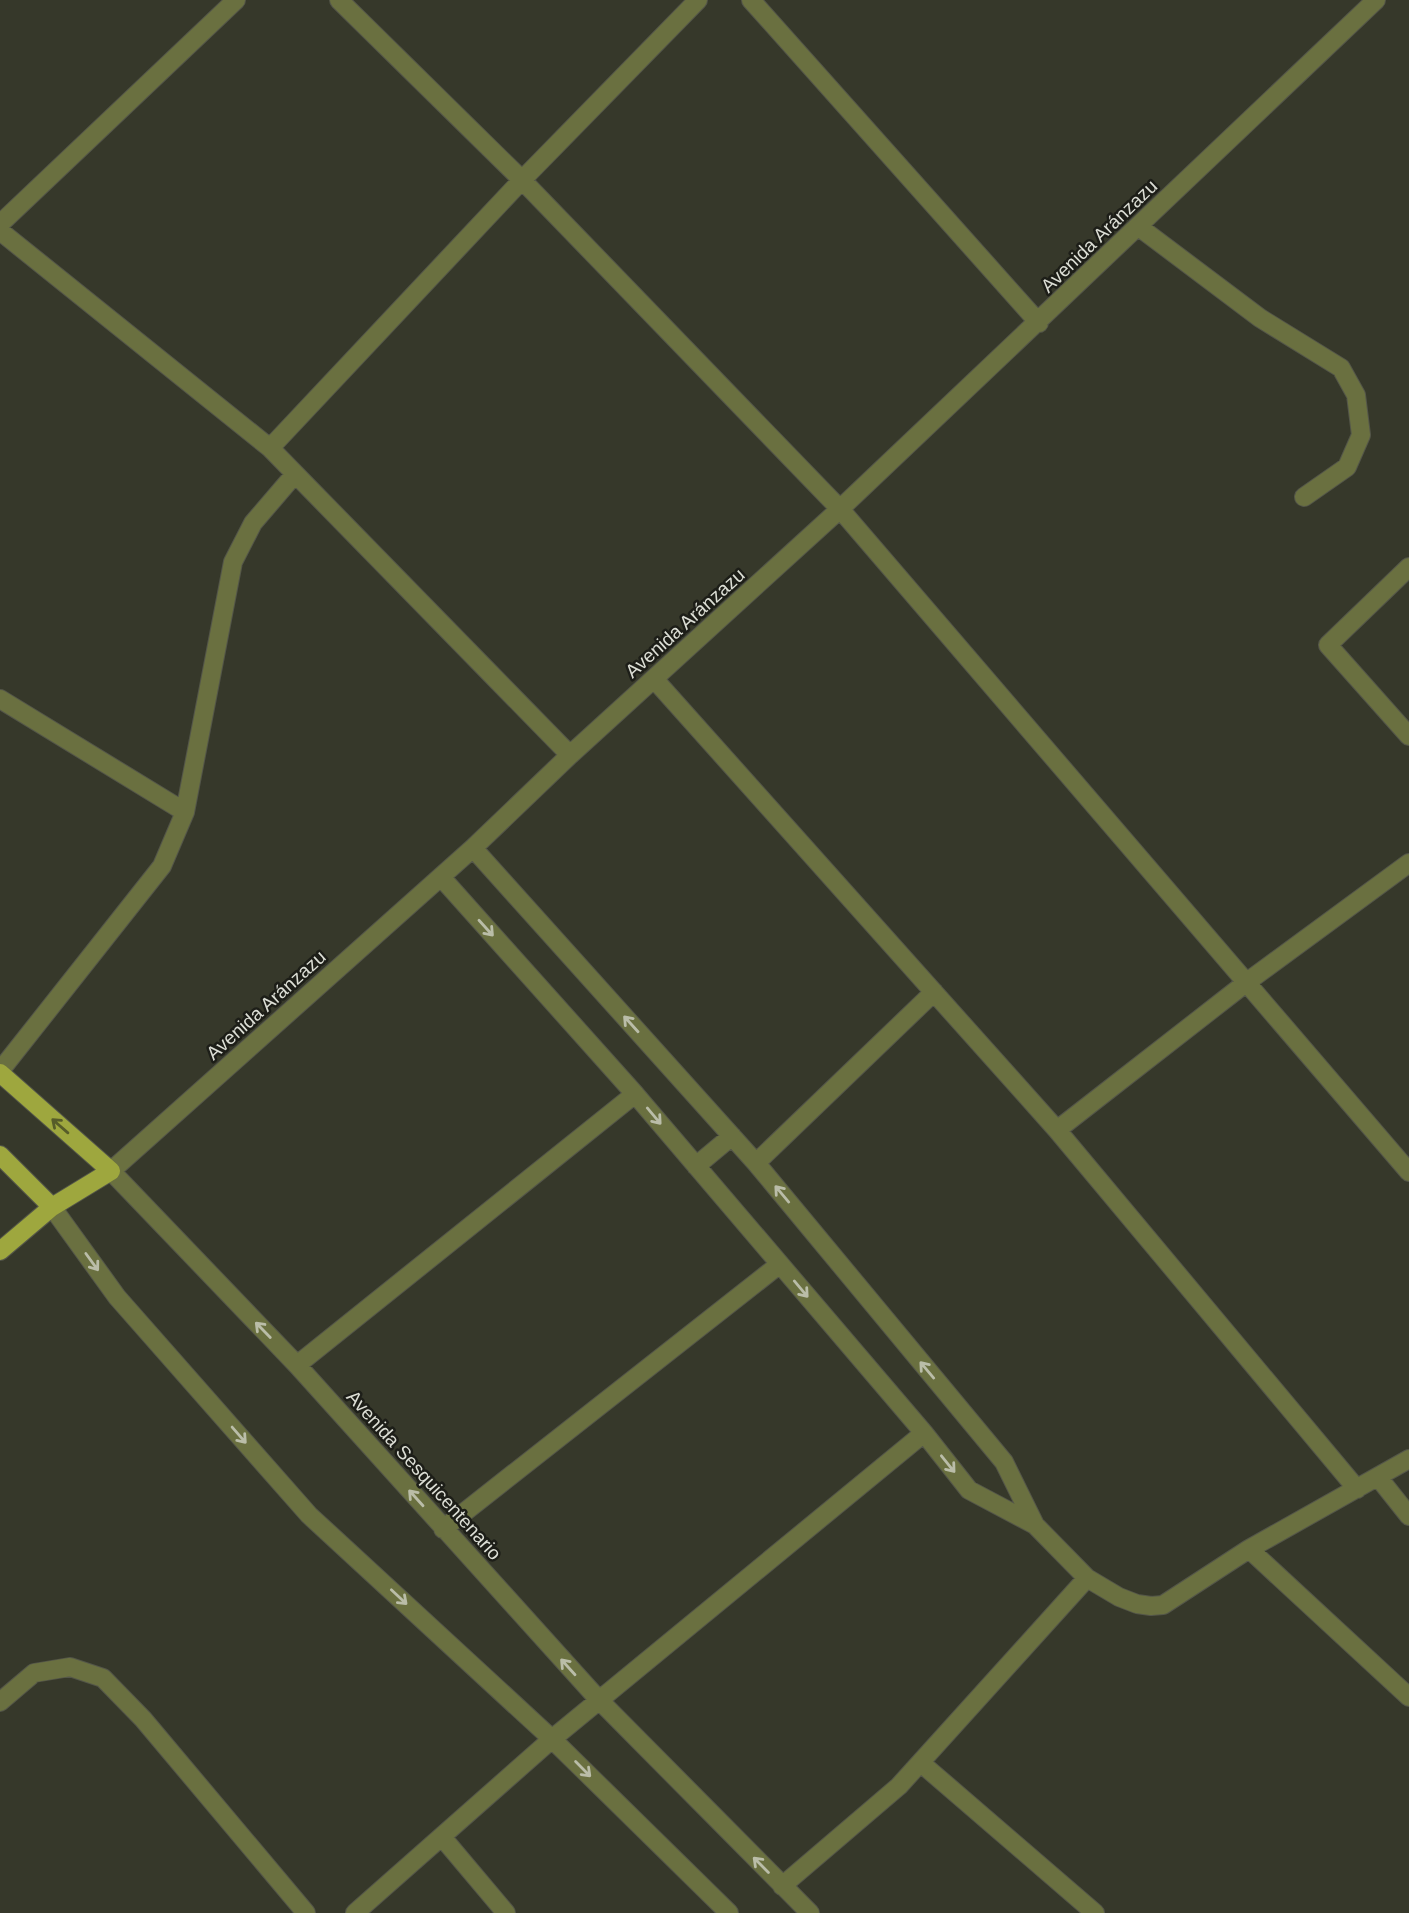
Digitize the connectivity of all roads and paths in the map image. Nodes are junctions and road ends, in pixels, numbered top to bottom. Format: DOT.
graph roads {
  1 [pos="236,0"];
  2 [pos="339,0"];
  3 [pos="698,0"];
  4 [pos="751,0"];
  5 [pos="1376,0"];
  6 [pos="522,180"];
  7 [pos="0,224"];
  8 [pos="1139,227"];
  9 [pos="0,231"];
  10 [pos="1039,323"];
  11 [pos="270,448"];
  12 [pos="295,474"];
  13 [pos="1304,497"];
  14 [pos="840,509"];
  15 [pos="1409,567"];
  16 [pos="654,680"];
  17 [pos="0,699"];
  18 [pos="1409,736"];
  19 [pos="570,755"];
  20 [pos="185,812"];
  21 [pos="473,848"];
  22 [pos="1409,863"];
  23 [pos="441,877"];
  24 [pos="1247,982"];
  25 [pos="934,992"];
  26 [pos="0,1072"];
  27 [pos="635,1094"];
  28 [pos="1057,1130"];
  29 [pos="732,1136"];
  30 [pos="0,1155"];
  31 [pos="756,1163"];
  32 [pos="696,1166"];
  33 [pos="111,1171"];
  34 [pos="1409,1172"];
  35 [pos="52,1207"];
  36 [pos="0,1251"];
  37 [pos="780,1264"];
  38 [pos="297,1364"];
  39 [pos="924,1433"];
  40 [pos="1409,1460"];
  41 [pos="1378,1477"];
  42 [pos="1357,1489"];
  43 [pos="1409,1516"];
  44 [pos="1035,1525"];
  45 [pos="443,1529"];
  46 [pos="1249,1549"];
  47 [pos="1087,1578"];
  48 [pos="1409,1697"];
  49 [pos="599,1700"];
  50 [pos="0,1702"];
  51 [pos="552,1739"];
  52 [pos="921,1763"];
  53 [pos="442,1837"];
  54 [pos="782,1886"];
  55 [pos="306,1913"];
  56 [pos="355,1913"];
  57 [pos="506,1913"];
  58 [pos="729,1913"];
  59 [pos="810,1913"];
  60 [pos="1095,1913"];
  1 -- 7 [label="street"];
  2 -- 6 [label="street"];
  3 -- 6 [label="street"];
  4 -- 10 [label="street"];
  5 -- 8 [label="street, Avenida Aránzazu"];
  6 -- 11 [label="street"];
  6 -- 14 [label="street"];
  8 -- 10 [label="street, Avenida Aránzazu"];
  8 -- 13 [label="street"];
  9 -- 11 [label="street"];
  10 -- 14 [label="street, Avenida Aránzazu"];
  11 -- 12 [label="street"];
  12 -- 19 [label="street"];
  12 -- 20 [label="street"];
  14 -- 16 [label="street, Avenida Aránzazu"];
  14 -- 24 [label="street"];
  15 -- 18 [label="street"];
  16 -- 19 [label="street, Avenida Aránzazu"];
  16 -- 25 [label="street"];
  17 -- 20 [label="street"];
  19 -- 21 [label="street, Avenida Aránzazu"];
  20 -- 26 [label="street"];
  21 -- 23 [label="street, Avenida Aránzazu"];
  29 -- 21 [label="street, one-way"];
  22 -- 24 [label="street"];
  23 -- 27 [label="street, one-way"];
  23 -- 33 [label="street, Avenida Aránzazu"];
  24 -- 28 [label="street"];
  24 -- 34 [label="street"];
  25 -- 28 [label="street"];
  25 -- 31 [label="street"];
  33 -- 26 [label="main road, Avenida Sesquicentenario, one-way"];
  27 -- 32 [label="street, one-way"];
  27 -- 38 [label="street"];
  28 -- 42 [label="street"];
  29 -- 31 [label="street"];
  29 -- 32 [label="street"];
  30 -- 35 [label="main road"];
  44 -- 31 [label="street, one-way"];
  32 -- 37 [label="street"];
  33 -- 35 [label="main road, Avenida Aránzazu"];
  38 -- 33 [label="street, Avenida Sesquicentenario, one-way"];
  35 -- 36 [label="main road, Avenida Aránzazu"];
  35 -- 51 [label="street, one-way"];
  37 -- 39 [label="street, one-way"];
  37 -- 45 [label="street"];
  45 -- 38 [label="street, Avenida Sesquicentenario, one-way"];
  39 -- 44 [label="street, one-way"];
  39 -- 49 [label="street"];
  40 -- 41 [label="street"];
  41 -- 42 [label="street"];
  41 -- 43 [label="street"];
  42 -- 46 [label="street"];
  44 -- 47 [label="street"];
  49 -- 45 [label="street, Avenida Sesquicentenario, one-way"];
  46 -- 47 [label="street"];
  46 -- 48 [label="street"];
  47 -- 52 [label="street"];
  49 -- 51 [label="street"];
  54 -- 49 [label="street, Avenida Sesquicentenario, one-way"];
  50 -- 55 [label="street"];
  51 -- 53 [label="street"];
  51 -- 58 [label="street, one-way"];
  52 -- 54 [label="street"];
  52 -- 60 [label="street"];
  53 -- 56 [label="street"];
  53 -- 57 [label="street"];
  54 -- 59 [label="street, Avenida Sesquicentenario"];
}
